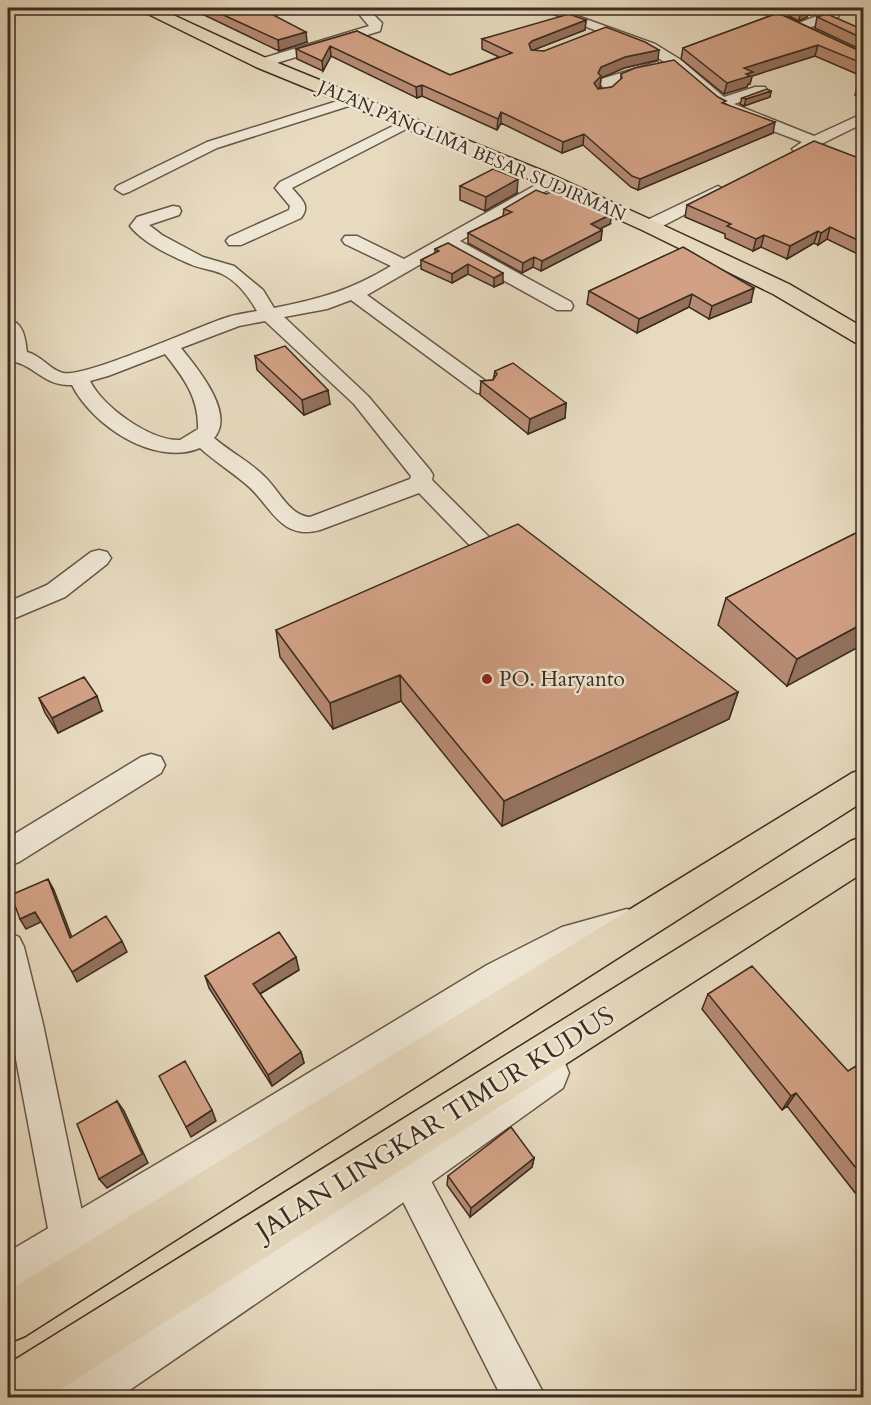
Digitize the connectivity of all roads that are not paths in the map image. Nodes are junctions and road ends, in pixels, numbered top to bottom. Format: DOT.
graph roads {
  1 [pos="147,8"];
  2 [pos="360,8"];
  3 [pos="545,8"];
  4 [pos="758,8"];
  5 [pos="829,13"];
  6 [pos="776,17"];
  7 [pos="757,24"];
  8 [pos="799,27"];
  9 [pos="609,29"];
  10 [pos="588,37"];
  11 [pos="686,50"];
  12 [pos="864,59"];
  13 [pos="671,60"];
  14 [pos="262,63"];
  15 [pos="760,90"];
  16 [pos="602,94"];
  17 [pos="350,101"];
  18 [pos="722,103"];
  19 [pos="864,117"];
  20 [pos="407,123"];
  21 [pos="815,142"];
  22 [pos="784,158"];
  23 [pos="550,182"];
  24 [pos="732,184"];
  25 [pos="123,189"];
  26 [pos="173,211"];
  27 [pos="650,226"];
  28 [pos="351,240"];
  29 [pos="235,241"];
  30 [pos="446,241"];
  31 [pos="405,266"];
  32 [pos="353,293"];
  33 [pos="795,297"];
  34 [pos="564,306"];
  35 [pos="268,313"];
  36 [pos="864,322"];
  37 [pos="8,325"];
  38 [pos="864,338"];
  39 [pos="169,345"];
  40 [pos="13,355"];
  41 [pos="78,377"];
  42 [pos="484,389"];
  43 [pos="202,438"];
  44 [pos="421,482"];
  45 [pos="488,550"];
  46 [pos="99,558"];
  47 [pos="8,612"];
  48 [pos="151,765"];
  49 [pos="864,783"];
  50 [pos="864,852"];
  51 [pos="8,853"];
  52 [pos="640,923"];
  53 [pos="8,947"];
  54 [pos="652,986"];
  55 [pos="401,1161"];
  56 [pos="73,1260"];
  57 [pos="8,1280"];
  58 [pos="8,1319"];
  59 [pos="8,1394"];
  60 [pos="73,1398"];
  61 [pos="525,1398"];
  1 -- 14 [label="main road, JALAN PANGLIMA BESAR SUDIRMAN"];
  2 -- 14 [label="street"];
  3 -- 9 [label="street"];
  4 -- 6 [label="street"];
  5 -- 8 [label="street"];
  6 -- 7 [label="street"];
  6 -- 8 [label="street"];
  8 -- 12 [label="street"];
  9 -- 10 [label="street"];
  9 -- 13 [label="street"];
  11 -- 13 [label="street"];
  13 -- 16 [label="street"];
  13 -- 18 [label="street"];
  14 -- 17 [label="main road, JALAN PANGLIMA BESAR SUDIRMAN"];
  15 -- 18 [label="street"];
  17 -- 20 [label="main road, JALAN PANGLIMA BESAR SUDIRMAN"];
  17 -- 25 [label="street"];
  18 -- 21 [label="street"];
  19 -- 21 [label="street"];
  20 -- 23 [label="main road, JALAN PANGLIMA BESAR SUDIRMAN"];
  20 -- 29 [label="street"];
  21 -- 22 [label="street"];
  23 -- 27 [label="main road, JALAN PANGLIMA BESAR SUDIRMAN"];
  23 -- 30 [label="street"];
  24 -- 27 [label="street"];
  26 -- 35 [label="street"];
  27 -- 33 [label="main road, JALAN PANGLIMA BESAR SUDIRMAN"];
  28 -- 31 [label="street"];
  30 -- 31 [label="street"];
  30 -- 34 [label="street"];
  31 -- 32 [label="street"];
  32 -- 35 [label="street"];
  32 -- 42 [label="street"];
  33 -- 36 [label="main road, JALAN PANGLIMA BESAR SUDIRMAN"];
  33 -- 38 [label="main road, JALAN PANGLIMA BESAR SUDIRMAN"];
  35 -- 39 [label="street"];
  35 -- 44 [label="street"];
  37 -- 40 [label="street"];
  39 -- 41 [label="street"];
  39 -- 43 [label="street"];
  40 -- 41 [label="street"];
  41 -- 43 [label="street"];
  43 -- 44 [label="street"];
  44 -- 45 [label="street"];
  46 -- 47 [label="street"];
  48 -- 51 [label="street"];
  49 -- 52 [label="main road"];
  50 -- 54 [label="main road"];
  52 -- 56 [label="street"];
  53 -- 56 [label="street"];
  54 -- 55 [label="street"];
  55 -- 59 [label="main road, JALAN LINGKAR TIMUR KUDUS"];
  55 -- 60 [label="street"];
  55 -- 61 [label="street"];
  56 -- 57 [label="street"];
  56 -- 58 [label="main road"];
}
